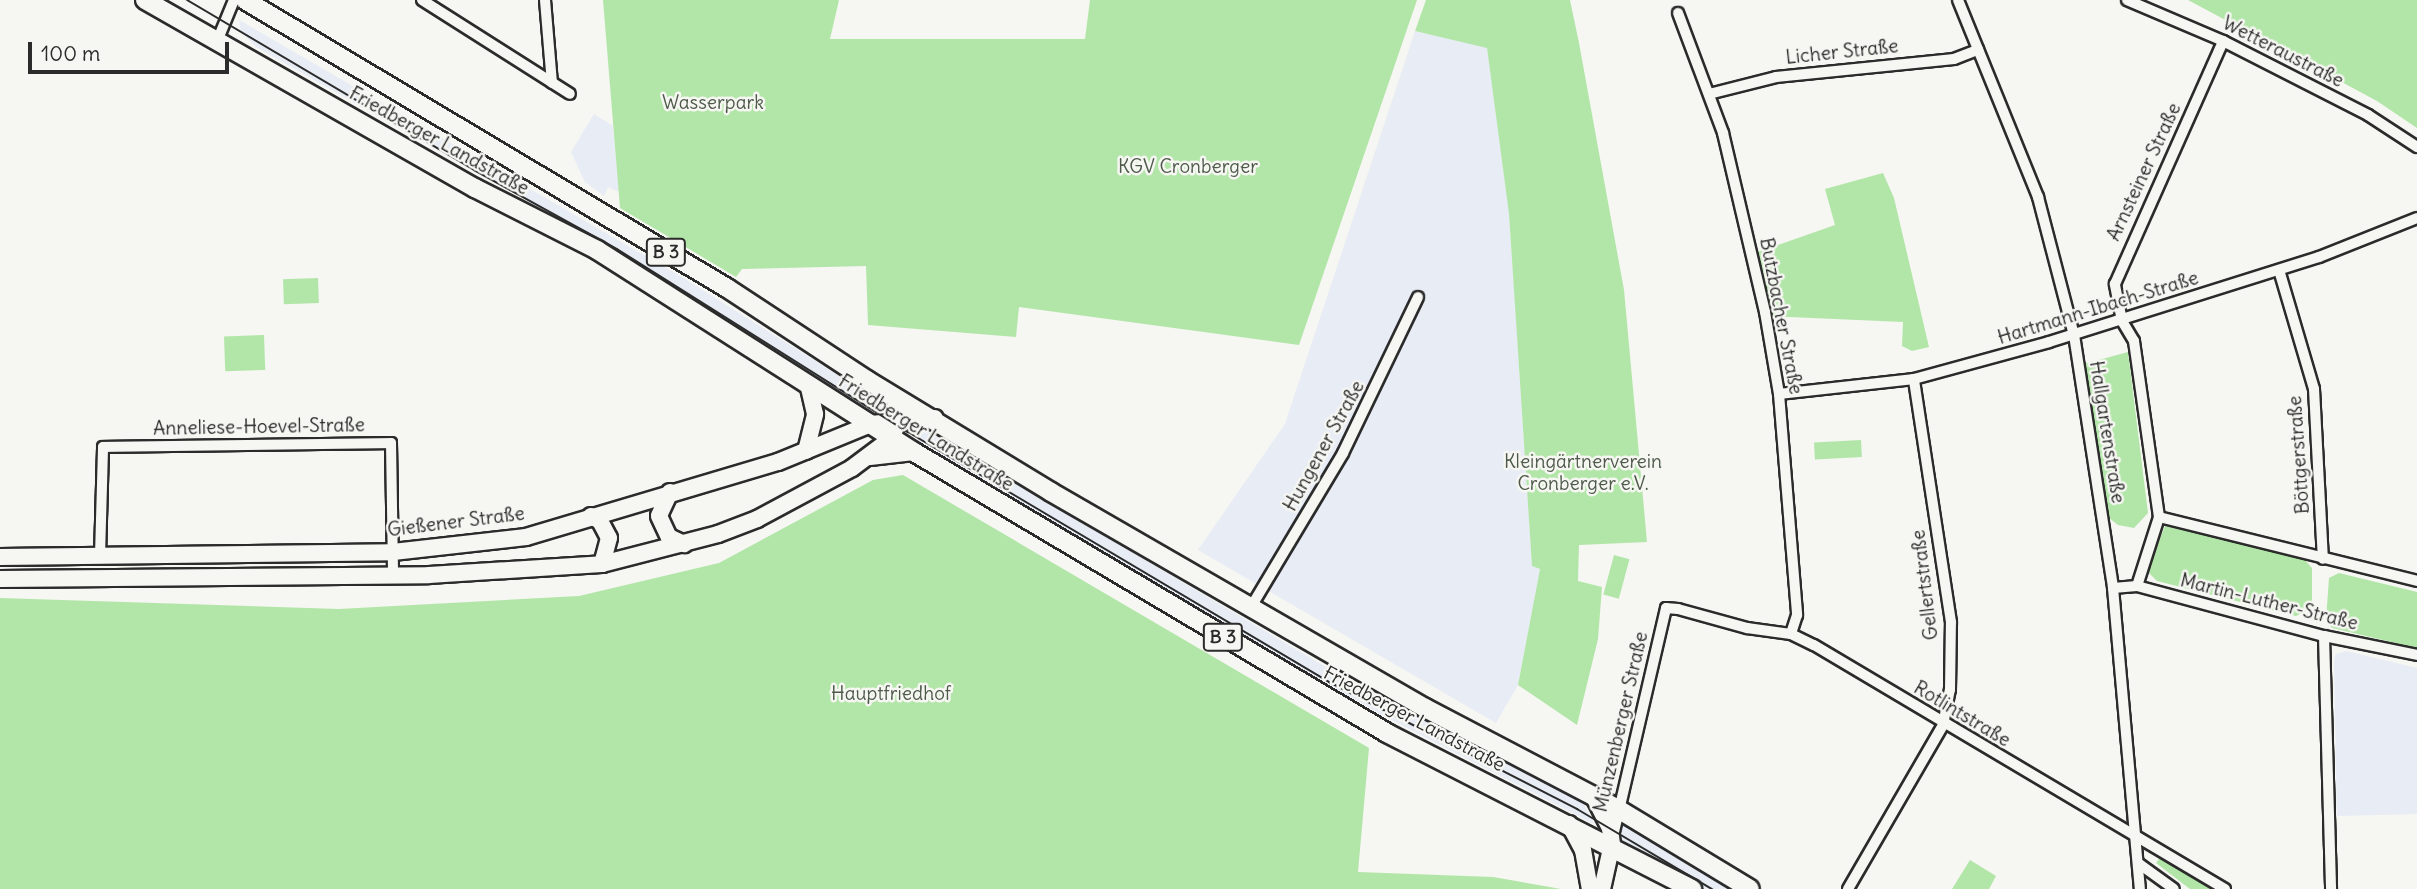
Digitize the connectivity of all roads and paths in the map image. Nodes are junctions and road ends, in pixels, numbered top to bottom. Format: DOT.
graph roads {
  1 [pos="145,0"];
  2 [pos="234,0"];
  3 [pos="245,0"];
  4 [pos="422,0"];
  5 [pos="545,0"];
  6 [pos="1958,0"];
  7 [pos="2127,0"];
  8 [pos="436,4"];
  9 [pos="1678,13"];
  10 [pos="218,39"];
  11 [pos="2223,41"];
  12 [pos="1978,50"];
  13 [pos="552,83"];
  14 [pos="570,94"];
  15 [pos="1709,94"];
  16 [pos="2417,147"];
  17 [pos="2417,218"];
  18 [pos="2279,270"];
  19 [pos="1418,296"];
  20 [pos="2122,321"];
  21 [pos="2074,335"];
  22 [pos="1914,379"];
  23 [pos="808,384"];
  24 [pos="1779,394"];
  25 [pos="895,397"];
  26 [pos="935,418"];
  27 [pos="871,424"];
  28 [pos="895,429"];
  29 [pos="806,450"];
  30 [pos="914,453"];
  31 [pos="868,457"];
  32 [pos="670,492"];
  33 [pos="591,516"];
  34 [pos="2159,517"];
  35 [pos="684,544"];
  36 [pos="393,552"];
  37 [pos="100,556"];
  38 [pos="0,557"];
  39 [pos="2323,559"];
  40 [pos="602,564"];
  41 [pos="393,576"];
  42 [pos="0,579"];
  43 [pos="2417,581"];
  44 [pos="2137,586"];
  45 [pos="2113,588"];
  46 [pos="1251,607"];
  47 [pos="1666,608"];
  48 [pos="1791,634"];
  49 [pos="2324,636"];
  50 [pos="2417,655"];
  51 [pos="1943,724"];
  52 [pos="1593,795"];
  53 [pos="1618,809"];
  54 [pos="1569,824"];
  55 [pos="2135,835"];
  56 [pos="1610,853"];
  57 [pos="2138,863"];
  58 [pos="1590,889"];
  59 [pos="1602,889"];
  60 [pos="1692,889"];
  61 [pos="1750,889"];
  62 [pos="1848,889"];
  63 [pos="2140,889"];
  64 [pos="2174,889"];
  65 [pos="2225,889"];
  66 [pos="2330,889"];
  1 -- 10 [label="main road, Friedberger Landstraße / B 3"];
  2 -- 10 [label="street"];
  3 -- 25 [label="main road, Friedberger Landstraße / B 3"];
  4 -- 8 [label="street"];
  5 -- 13 [label="street"];
  6 -- 12 [label="street, Hallgartenstraße"];
  7 -- 11 [label="street, Wetteraustraße"];
  8 -- 13 [label="street"];
  9 -- 15 [label="street, Butzbacher Straße"];
  10 -- 23 [label="main road, Friedberger Landstraße / B 3"];
  11 -- 16 [label="street, Wetteraustraße"];
  11 -- 20 [label="street, Arnsteiner Straße"];
  12 -- 15 [label="street, Licher Straße"];
  12 -- 21 [label="street, Hallgartenstraße"];
  13 -- 14 [label="street"];
  15 -- 24 [label="street, Butzbacher Straße"];
  17 -- 18 [label="street, Hartmann-Ibach-Straße"];
  18 -- 20 [label="street, Hartmann-Ibach-Straße"];
  18 -- 39 [label="street, Böttgerstraße"];
  19 -- 46 [label="street, Hungener Straße"];
  20 -- 21 [label="street, Hartmann-Ibach-Straße"];
  20 -- 34 [label="street, Hallgartenstraße"];
  21 -- 22 [label="street, Hartmann-Ibach-Straße"];
  21 -- 45 [label="street, Hallgartenstraße"];
  22 -- 24 [label="street, Hartmann-Ibach-Straße"];
  22 -- 51 [label="street, Gellertstraße"];
  23 -- 27 [label="main road, Friedberger Landstraße / B 3"];
  23 -- 29 [label="main road"];
  24 -- 48 [label="street, Butzbacher Straße"];
  25 -- 26 [label="main road, Friedberger Landstraße / B 3"];
  25 -- 28 [label="main road"];
  26 -- 28 [label="main road"];
  26 -- 46 [label="main road, Friedberger Landstraße / B 3"];
  27 -- 28 [label="main road, Friedberger Landstraße / B 3"];
  27 -- 29 [label="main road, Gießener Straße"];
  28 -- 30 [label="main road, Friedberger Landstraße / B 3"];
  28 -- 31 [label="main road"];
  29 -- 32 [label="main road, Gießener Straße"];
  30 -- 31 [label="main road"];
  30 -- 54 [label="main road, Friedberger Landstraße / B 3"];
  31 -- 35 [label="main road"];
  32 -- 33 [label="main road, Gießener Straße"];
  32 -- 35 [label="main road"];
  33 -- 36 [label="main road, Gießener Straße"];
  33 -- 40 [label="main road"];
  34 -- 39 [label="street"];
  34 -- 44 [label="street, Hallgartenstraße"];
  35 -- 40 [label="main road"];
  36 -- 37 [label="main road, Gießener Straße"];
  36 -- 37 [label="street, Anneliese-Hoevel-Straße"];
  36 -- 41 [label="street, Anneliese-Hoevel-Straße"];
  37 -- 38 [label="main road, Gießener Straße"];
  39 -- 43 [label="street"];
  40 -- 41 [label="main road"];
  41 -- 42 [label="main road"];
  44 -- 45 [label="street, Martin-Luther-Straße"];
  44 -- 49 [label="street, Martin-Luther-Straße"];
  45 -- 55 [label="street, Hallgartenstraße"];
  46 -- 52 [label="main road, Friedberger Landstraße / B 3"];
  47 -- 48 [label="street, Rotlintstraße"];
  47 -- 53 [label="street, Münzenberger Straße"];
  48 -- 51 [label="street, Rotlintstraße"];
  49 -- 50 [label="street, Martin-Luther-Straße"];
  49 -- 66 [label="street"];
  51 -- 55 [label="street, Rotlintstraße"];
  51 -- 62 [label="street, Gellertstraße"];
  52 -- 53 [label="main road, Friedberger Landstraße / B 3"];
  52 -- 56 [label="main road"];
  53 -- 56 [label="street, Münzenberger Straße"];
  53 -- 61 [label="main road, Friedberger Landstraße / B 3"];
  54 -- 56 [label="main road, Friedberger Landstraße / B 3"];
  54 -- 58 [label="main road"];
  55 -- 57 [label="street, Hallgartenstraße"];
  55 -- 65 [label="street, Rotlintstraße"];
  56 -- 59 [label="main road"];
  56 -- 60 [label="main road, Friedberger Landstraße / B 3"];
  57 -- 63 [label="street, Hallgartenstraße"];
  57 -- 64 [label="street"];
}
